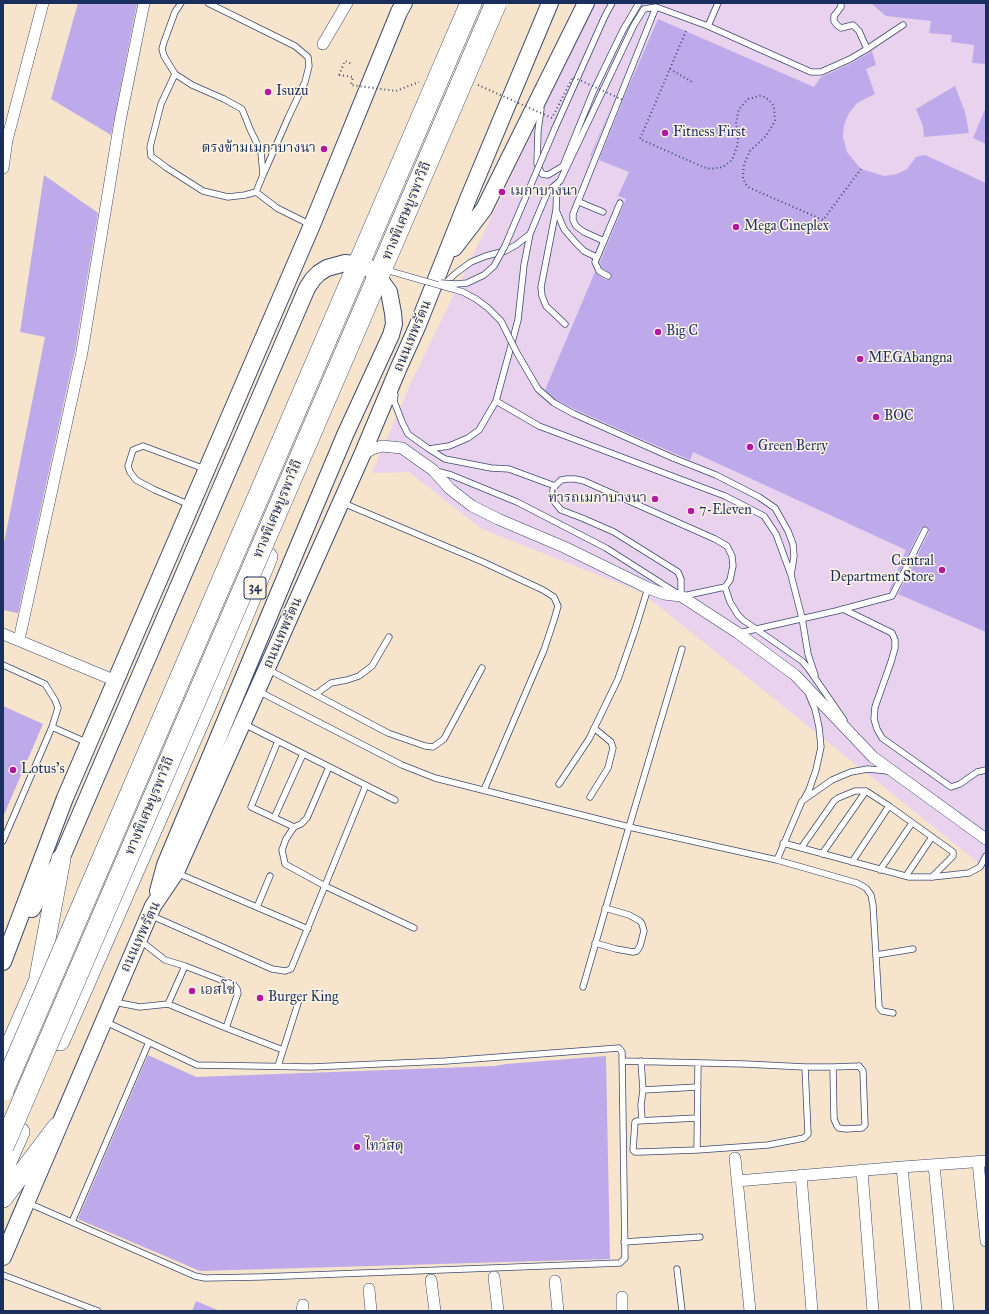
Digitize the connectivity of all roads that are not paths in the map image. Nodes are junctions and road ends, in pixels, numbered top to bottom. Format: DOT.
graph roads {
  1 [pos="43,3"];
  2 [pos="144,3"];
  3 [pos="181,3"];
  4 [pos="208,3"];
  5 [pos="346,3"];
  6 [pos="462,3"];
  7 [pos="471,3"];
  8 [pos="496,3"];
  9 [pos="503,3"];
  10 [pos="550,3"];
  11 [pos="612,3"];
  12 [pos="639,3"];
  13 [pos="718,3"];
  14 [pos="841,3"];
  15 [pos="585,5"];
  16 [pos="401,6"];
  17 [pos="656,7"];
  18 [pos="903,25"];
  19 [pos="708,26"];
  20 [pos="455,40"];
  21 [pos="323,44"];
  22 [pos="477,49"];
  23 [pos="867,49"];
  24 [pos="176,74"];
  25 [pos="549,78"];
  26 [pos="3,168"];
  27 [pos="263,175"];
  28 [pos="557,184"];
  29 [pos="256,192"];
  30 [pos="579,202"];
  31 [pos="620,203"];
  32 [pos="556,210"];
  33 [pos="603,212"];
  34 [pos="312,225"];
  35 [pos="530,234"];
  36 [pos="604,241"];
  37 [pos="596,257"];
  38 [pos="366,265"];
  39 [pos="441,265"];
  40 [pos="608,276"];
  41 [pos="429,290"];
  42 [pos="565,324"];
  43 [pos="399,367"];
  44 [pos="496,401"];
  45 [pos="429,450"];
  46 [pos="362,455"];
  47 [pos="207,469"];
  48 [pos="432,470"];
  49 [pos="555,486"];
  50 [pos="341,502"];
  51 [pos="192,506"];
  52 [pos="925,530"];
  53 [pos="791,575"];
  54 [pos="725,587"];
  55 [pos="648,588"];
  56 [pos="681,596"];
  57 [pos="843,609"];
  58 [pos="802,618"];
  59 [pos="756,629"];
  60 [pos="738,633"];
  61 [pos="3,634"];
  62 [pos="389,637"];
  63 [pos="19,640"];
  64 [pos="682,649"];
  65 [pos="3,665"];
  66 [pos="482,668"];
  67 [pos="267,669"];
  68 [pos="815,675"];
  69 [pos="116,681"];
  70 [pos="805,684"];
  71 [pos="257,690"];
  72 [pos="316,694"];
  73 [pos="242,724"];
  74 [pos="52,727"];
  75 [pos="594,728"];
  76 [pos="278,741"];
  77 [pos="858,742"];
  78 [pos="89,743"];
  79 [pos="303,754"];
  80 [pos="330,767"];
  81 [pos="986,770"];
  82 [pos="892,772"];
  83 [pos="559,784"];
  84 [pos="366,785"];
  85 [pos="484,790"];
  86 [pos="866,791"];
  87 [pos="590,797"];
  88 [pos="396,800"];
  89 [pos="802,801"];
  90 [pos="889,806"];
  91 [pos="274,818"];
  92 [pos="912,823"];
  93 [pos="294,827"];
  94 [pos="629,827"];
  95 [pos="932,837"];
  96 [pos="986,839"];
  97 [pos="3,841"];
  98 [pos="783,843"];
  99 [pos="801,848"];
  100 [pos="822,854"];
  101 [pos="986,856"];
  102 [pos="61,858"];
  103 [pos="777,860"];
  104 [pos="852,862"];
  105 [pos="880,870"];
  106 [pos="176,872"];
  107 [pos="270,876"];
  108 [pos="906,876"];
  109 [pos="932,877"];
  110 [pos="325,886"];
  111 [pos="257,907"];
  112 [pos="605,908"];
  113 [pos="151,911"];
  114 [pos="414,928"];
  115 [pos="308,929"];
  116 [pos="139,940"];
  117 [pos="595,943"];
  118 [pos="913,949"];
  119 [pos="5,954"];
  120 [pos="876,955"];
  121 [pos="185,966"];
  122 [pos="38,983"];
  123 [pos="583,987"];
  124 [pos="299,1000"];
  125 [pos="112,1001"];
  126 [pos="168,1004"];
  127 [pos="893,1013"];
  128 [pos="104,1021"];
  129 [pos="226,1028"];
  130 [pos="149,1042"];
  131 [pos="283,1050"];
  132 [pos="622,1061"];
  133 [pos="641,1061"];
  134 [pos="3,1062"];
  135 [pos="698,1062"];
  136 [pos="278,1066"];
  137 [pos="805,1067"];
  138 [pos="833,1067"];
  139 [pos="698,1087"];
  140 [pos="3,1090"];
  141 [pos="643,1090"];
  142 [pos="697,1118"];
  143 [pos="642,1120"];
  144 [pos="58,1128"];
  145 [pos="3,1147"];
  146 [pos="697,1150"];
  147 [pos="735,1158"];
  148 [pos="982,1162"];
  149 [pos="934,1165"];
  150 [pos="902,1167"];
  151 [pos="862,1170"];
  152 [pos="3,1171"];
  153 [pos="801,1175"];
  154 [pos="737,1181"];
  155 [pos="3,1198"];
  156 [pos="26,1202"];
  157 [pos="72,1222"];
  158 [pos="700,1237"];
  159 [pos="986,1241"];
  160 [pos="624,1242"];
  161 [pos="3,1257"];
  162 [pos="677,1269"];
  163 [pos="3,1275"];
  164 [pos="494,1276"];
  165 [pos="431,1280"];
  166 [pos="555,1281"];
  167 [pos="369,1289"];
  168 [pos="622,1297"];
  169 [pos="98,1311"];
  170 [pos="371,1311"];
  171 [pos="434,1311"];
  172 [pos="498,1311"];
  173 [pos="558,1311"];
  174 [pos="622,1311"];
  175 [pos="682,1311"];
  176 [pos="750,1311"];
  177 [pos="812,1311"];
  178 [pos="873,1311"];
  179 [pos="916,1311"];
  180 [pos="948,1311"];
  1 -- 26 [label="street"];
  2 -- 63 [label="street"];
  3 -- 24 [label="lane"];
  4 -- 27 [label="lane"];
  5 -- 21 [label="street"];
  6 -- 20 [label="highway"];
  6 -- 122 [label="highway"];
  7 -- 20 [label="highway, ทางพิเศษบูรพาวิถี"];
  8 -- 22 [label="highway, ทางพิเศษบูรพาวิถี, bridge"];
  9 -- 22 [label="highway, bridge"];
  9 -- 152 [label="highway, 34"];
  10 -- 39 [label="main road, ถนนเทพรัตน"];
  11 -- 41 [label="lane, bridge"];
  12 -- 25 [label="lane"];
  13 -- 19 [label="lane"];
  14 -- 23 [label="lane"];
  15 -- 25 [label="main road"];
  16 -- 34 [label="main road"];
  17 -- 19 [label="lane"];
  17 -- 28 [label="lane"];
  17 -- 30 [label="lane"];
  18 -- 23 [label="lane"];
  19 -- 23 [label="lane"];
  20 -- 140 [label="highway, ทางพิเศษบูรพาวิถี, bridge"];
  22 -- 145 [label="highway, ทางพิเศษบูรพาวิถี, bridge"];
  24 -- 27 [label="lane"];
  24 -- 29 [label="lane"];
  25 -- 39 [label="main road"];
  27 -- 29 [label="lane"];
  28 -- 32 [label="lane"];
  28 -- 35 [label="lane"];
  29 -- 34 [label="lane"];
  30 -- 33 [label="lane"];
  30 -- 36 [label="lane"];
  31 -- 36 [label="lane"];
  32 -- 37 [label="lane"];
  32 -- 42 [label="lane"];
  34 -- 47 [label="main road"];
  35 -- 41 [label="lane"];
  35 -- 44 [label="lane"];
  36 -- 37 [label="lane"];
  37 -- 40 [label="lane"];
  38 -- 41 [label="lane, bridge"];
  38 -- 102 [label="main road, bridge"];
  38 -- 113 [label="main road, bridge"];
  39 -- 41 [label="main road, ถนนเทพรัตน"];
  41 -- 43 [label="main road, ถนนเทพรัตน"];
  41 -- 53 [label="lane, bridge"];
  43 -- 45 [label="lane"];
  43 -- 46 [label="main road, ถนนเทพรัตน"];
  44 -- 45 [label="lane"];
  44 -- 53 [label="lane"];
  45 -- 49 [label="lane"];
  46 -- 48 [label="street"];
  46 -- 50 [label="main road, ถนนเทพรัตน"];
  47 -- 51 [label="main road"];
  47 -- 51 [label="lane"];
  48 -- 55 [label="street"];
  48 -- 56 [label="lane"];
  49 -- 54 [label="lane"];
  49 -- 56 [label="lane"];
  50 -- 67 [label="main road, ถนนเทพรัตน"];
  50 -- 85 [label="lane"];
  51 -- 69 [label="main road"];
  52 -- 57 [label="lane"];
  53 -- 58 [label="lane"];
  54 -- 56 [label="lane"];
  54 -- 59 [label="lane"];
  55 -- 56 [label="street"];
  55 -- 75 [label="lane"];
  56 -- 60 [label="street"];
  57 -- 58 [label="lane"];
  57 -- 81 [label="lane"];
  58 -- 59 [label="lane"];
  58 -- 68 [label="lane"];
  59 -- 60 [label="lane"];
  59 -- 68 [label="lane"];
  60 -- 70 [label="street"];
  61 -- 63 [label="street"];
  62 -- 72 [label="lane"];
  63 -- 69 [label="street"];
  64 -- 94 [label="lane"];
  65 -- 74 [label="lane"];
  66 -- 72 [label="lane"];
  67 -- 71 [label="main road, ถนนเทพรัตน"];
  67 -- 72 [label="lane"];
  68 -- 77 [label="lane"];
  69 -- 78 [label="main road"];
  70 -- 77 [label="street"];
  70 -- 89 [label="lane"];
  71 -- 73 [label="main road, ถนนเทพรัตน"];
  71 -- 85 [label="lane"];
  73 -- 76 [label="lane"];
  73 -- 106 [label="main road, ถนนเทพรัตน"];
  74 -- 78 [label="lane"];
  74 -- 97 [label="lane"];
  75 -- 83 [label="lane"];
  75 -- 87 [label="lane"];
  76 -- 79 [label="lane"];
  76 -- 91 [label="lane"];
  77 -- 82 [label="street"];
  78 -- 119 [label="main road"];
  79 -- 80 [label="lane"];
  79 -- 91 [label="lane"];
  80 -- 84 [label="lane"];
  80 -- 93 [label="lane"];
  82 -- 89 [label="lane"];
  82 -- 96 [label="street"];
  84 -- 88 [label="lane"];
  84 -- 110 [label="lane"];
  85 -- 94 [label="lane"];
  86 -- 90 [label="lane"];
  86 -- 99 [label="lane"];
  86 -- 100 [label="lane"];
  89 -- 98 [label="lane"];
  90 -- 92 [label="lane"];
  90 -- 104 [label="lane"];
  91 -- 93 [label="lane"];
  92 -- 95 [label="lane"];
  92 -- 105 [label="lane"];
  93 -- 110 [label="lane"];
  94 -- 103 [label="lane"];
  94 -- 112 [label="lane"];
  95 -- 108 [label="lane"];
  95 -- 109 [label="lane"];
  98 -- 99 [label="lane"];
  98 -- 103 [label="lane"];
  99 -- 100 [label="lane"];
  100 -- 104 [label="lane"];
  101 -- 109 [label="lane"];
  102 -- 119 [label="main road"];
  102 -- 122 [label="highway"];
  103 -- 120 [label="lane"];
  104 -- 105 [label="lane"];
  105 -- 108 [label="lane"];
  106 -- 111 [label="lane"];
  106 -- 113 [label="main road, ถนนเทพรัตน"];
  107 -- 111 [label="lane"];
  108 -- 109 [label="lane"];
  110 -- 114 [label="lane"];
  110 -- 115 [label="lane"];
  111 -- 115 [label="lane"];
  112 -- 117 [label="lane"];
  112 -- 117 [label="lane"];
  113 -- 115 [label="lane"];
  113 -- 116 [label="main road, ถนนเทพรัตน"];
  116 -- 121 [label="lane"];
  116 -- 125 [label="main road, ถนนเทพรัตน"];
  117 -- 123 [label="lane"];
  118 -- 120 [label="lane"];
  120 -- 127 [label="lane"];
  121 -- 126 [label="lane"];
  121 -- 129 [label="lane"];
  122 -- 134 [label="highway"];
  124 -- 131 [label="lane"];
  125 -- 126 [label="lane"];
  125 -- 128 [label="main road, ถนนเทพรัตน"];
  126 -- 129 [label="lane"];
  128 -- 130 [label="lane"];
  128 -- 144 [label="main road, ถนนเทพรัตน"];
  129 -- 131 [label="lane"];
  130 -- 136 [label="lane"];
  130 -- 157 [label="lane"];
  131 -- 136 [label="lane"];
  132 -- 133 [label="lane"];
  132 -- 136 [label="lane"];
  132 -- 160 [label="lane"];
  133 -- 135 [label="lane"];
  133 -- 141 [label="lane"];
  135 -- 137 [label="lane"];
  135 -- 139 [label="lane"];
  137 -- 138 [label="lane"];
  137 -- 146 [label="lane"];
  138 -- 138 [label="lane"];
  139 -- 141 [label="lane"];
  139 -- 142 [label="lane"];
  141 -- 143 [label="lane"];
  142 -- 143 [label="lane"];
  142 -- 146 [label="lane"];
  143 -- 146 [label="lane"];
  144 -- 155 [label="highway"];
  144 -- 156 [label="main road, ถนนเทพรัตน"];
  147 -- 154 [label="street"];
  148 -- 149 [label="street"];
  148 -- 159 [label="street"];
  149 -- 150 [label="street"];
  149 -- 180 [label="street"];
  150 -- 151 [label="street"];
  150 -- 179 [label="street"];
  151 -- 153 [label="street"];
  151 -- 178 [label="street"];
  153 -- 154 [label="street"];
  153 -- 177 [label="street"];
  154 -- 176 [label="street"];
  156 -- 157 [label="lane"];
  156 -- 161 [label="main road, ถนนเทพรัตน"];
  157 -- 160 [label="lane"];
  158 -- 160 [label="lane"];
  162 -- 175 [label="lane"];
  163 -- 169 [label="lane"];
  164 -- 172 [label="street"];
  165 -- 171 [label="street"];
  166 -- 173 [label="street"];
  167 -- 170 [label="street"];
  168 -- 174 [label="street"];
}
